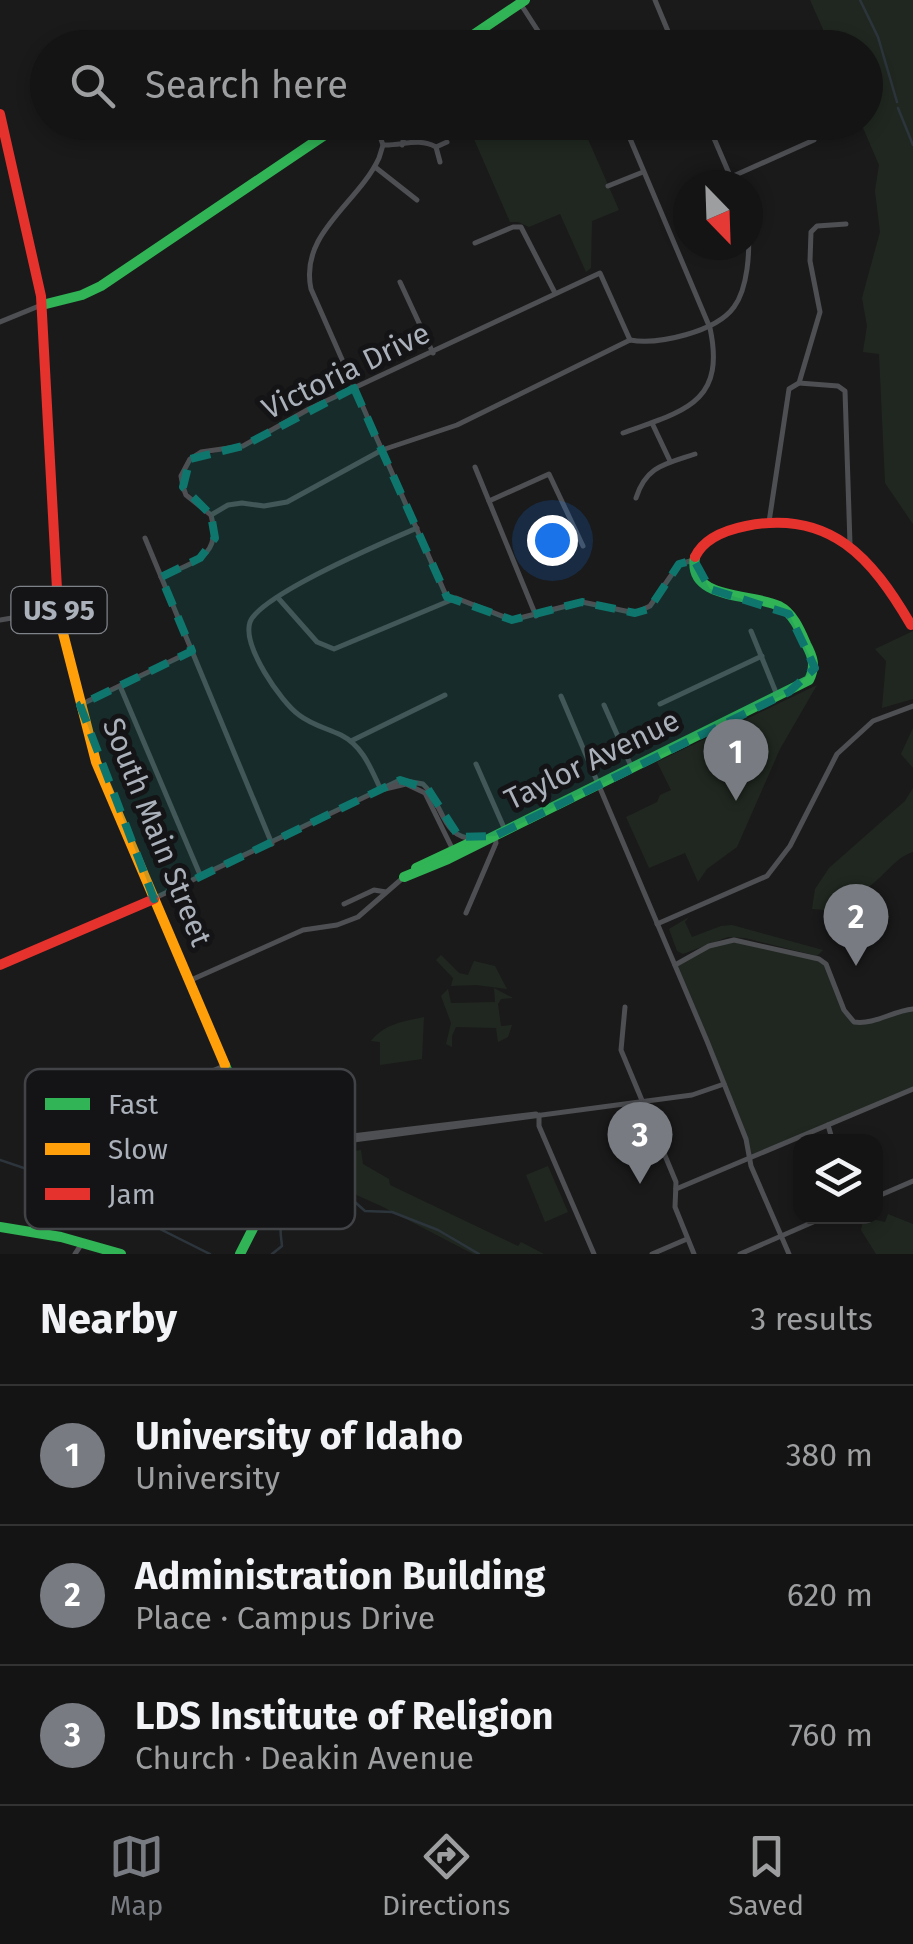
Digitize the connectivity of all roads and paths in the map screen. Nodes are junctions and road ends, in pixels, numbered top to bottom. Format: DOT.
graph roads {
  1 [pos="655,0"];
  2 [pos="522,2"];
  3 [pos="481,30"];
  4 [pos="538,30"];
  5 [pos="668,30"];
  6 [pos="0,114"];
  7 [pos="317,140"];
  8 [pos="381,140"];
  9 [pos="403,140"];
  10 [pos="631,140"];
  11 [pos="715,140"];
  12 [pos="814,140"];
  13 [pos="448,142"];
  14 [pos="402,144"];
  15 [pos="383,145"];
  16 [pos="436,147"];
  17 [pos="440,162"];
  18 [pos="375,167"];
  19 [pos="728,170"];
  20 [pos="747,170"];
  21 [pos="644,172"];
  22 [pos="608,186"];
  23 [pos="418,200"];
  24 [pos="846,224"];
  25 [pos="476,242"];
  26 [pos="747,260"];
  27 [pos="400,282"];
  28 [pos="555,294"];
  29 [pos="42,305"];
  30 [pos="0,322"];
  31 [pos="708,324"];
  32 [pos="630,340"];
  33 [pos="433,353"];
  34 [pos="799,383"];
  35 [pos="354,388"];
  36 [pos="652,423"];
  37 [pos="623,434"];
  38 [pos="382,450"];
  39 [pos="695,454"];
  40 [pos="670,461"];
  41 [pos="475,467"];
  42 [pos="636,498"];
  43 [pos="489,501"];
  44 [pos="211,515"];
  45 [pos="769,522"];
  46 [pos="418,528"];
  47 [pos="145,538"];
  48 [pos="850,544"];
  49 [pos="583,546"];
  50 [pos="694,560"];
  51 [pos="161,577"];
  52 [pos="278,599"];
  53 [pos="448,600"];
  54 [pos="59,610"];
  55 [pos="536,616"];
  56 [pos="0,620"];
  57 [pos="911,625"];
  58 [pos="751,630"];
  59 [pos="192,652"];
  60 [pos="762,656"];
  61 [pos="120,686"];
  62 [pos="444,695"];
  63 [pos="560,696"];
  64 [pos="778,698"];
  65 [pos="84,703"];
  66 [pos="604,704"];
  67 [pos="660,704"];
  68 [pos="913,706"];
  69 [pos="351,741"];
  70 [pos="476,764"];
  71 [pos="632,769"];
  72 [pos="599,785"];
  73 [pos="381,790"];
  74 [pos="500,833"];
  75 [pos="479,839"];
  76 [pos="272,844"];
  77 [pos="453,850"];
  78 [pos="467,850"];
  79 [pos="201,877"];
  80 [pos="404,877"];
  81 [pos="386,892"];
  82 [pos="154,899"];
  83 [pos="344,904"];
  84 [pos="466,913"];
  85 [pos="657,924"];
  86 [pos="0,965"];
  87 [pos="675,965"];
  88 [pos="192,980"];
  89 [pos="625,1007"];
  90 [pos="913,1010"];
  91 [pos="227,1065"];
  92 [pos="218,1069"];
  93 [pos="229,1069"];
  94 [pos="724,1084"];
  95 [pos="913,1091"];
  96 [pos="642,1101"];
  97 [pos="539,1115"];
  98 [pos="828,1125"];
  99 [pos="446,1127"];
  100 [pos="831,1134"];
  101 [pos="366,1137"];
  102 [pos="355,1138"];
  103 [pos="750,1159"];
  104 [pos="913,1181"];
  105 [pos="676,1189"];
  106 [pos="883,1194"];
  107 [pos="809,1224"];
  108 [pos="0,1227"];
  109 [pos="253,1229"];
  110 [pos="781,1236"];
  111 [pos="687,1239"];
  112 [pos="83,1242"];
  113 [pos="76,1254"];
  114 [pos="121,1254"];
  115 [pos="240,1254"];
  116 [pos="594,1254"];
  117 [pos="652,1254"];
  118 [pos="694,1254"];
  119 [pos="741,1254"];
  120 [pos="789,1254"];
  1 -- 5 [label="street"];
  2 -- 3 [label="main road"];
  2 -- 4 [label="street"];
  6 -- 29 [label="main road, South Main Street / US 95"];
  7 -- 29 [label="main road"];
  8 -- 15 [label="street"];
  9 -- 14 [label="street"];
  10 -- 21 [label="street"];
  11 -- 19 [label="street"];
  12 -- 20 [label="street"];
  13 -- 16 [label="street"];
  14 -- 15 [label="street"];
  14 -- 16 [label="street"];
  15 -- 18 [label="street"];
  16 -- 17 [label="street"];
  18 -- 23 [label="street"];
  18 -- 35 [label="street"];
  21 -- 22 [label="street"];
  21 -- 31 [label="street"];
  24 -- 34 [label="street"];
  25 -- 28 [label="street"];
  26 -- 31 [label="street"];
  27 -- 33 [label="street"];
  28 -- 32 [label="street, Victoria Drive"];
  28 -- 33 [label="street, Victoria Drive"];
  29 -- 30 [label="street"];
  29 -- 54 [label="main road, South Main Street / US 95"];
  31 -- 32 [label="street"];
  31 -- 36 [label="street"];
  32 -- 38 [label="street"];
  33 -- 35 [label="street, Victoria Drive"];
  34 -- 45 [label="street"];
  34 -- 48 [label="street"];
  35 -- 38 [label="street"];
  35 -- 44 [label="street, Victoria Drive"];
  36 -- 37 [label="street"];
  36 -- 40 [label="street"];
  38 -- 44 [label="street"];
  38 -- 46 [label="street"];
  39 -- 40 [label="street"];
  40 -- 42 [label="street"];
  41 -- 43 [label="street"];
  43 -- 49 [label="street"];
  43 -- 55 [label="street"];
  44 -- 51 [label="street"];
  45 -- 48 [label="main road"];
  45 -- 50 [label="main road"];
  46 -- 52 [label="street"];
  46 -- 53 [label="street"];
  47 -- 51 [label="street"];
  48 -- 57 [label="main road"];
  50 -- 55 [label="street"];
  50 -- 64 [label="main road, Taylor Avenue"];
  51 -- 59 [label="street"];
  52 -- 53 [label="street"];
  52 -- 69 [label="street"];
  53 -- 55 [label="street"];
  54 -- 56 [label="street"];
  54 -- 65 [label="main road, South Main Street / US 95"];
  58 -- 60 [label="street"];
  59 -- 61 [label="street"];
  59 -- 76 [label="street"];
  60 -- 64 [label="street"];
  60 -- 67 [label="street"];
  61 -- 65 [label="street"];
  61 -- 79 [label="street"];
  62 -- 69 [label="street"];
  63 -- 72 [label="street"];
  64 -- 71 [label="main road, Taylor Avenue"];
  65 -- 82 [label="main road, South Main Street / US 95"];
  66 -- 71 [label="street"];
  68 -- 85 [label="street"];
  69 -- 73 [label="street"];
  70 -- 74 [label="street"];
  71 -- 72 [label="main road, Taylor Avenue"];
  72 -- 74 [label="main road, Taylor Avenue"];
  72 -- 85 [label="street"];
  73 -- 75 [label="street"];
  73 -- 76 [label="street"];
  73 -- 77 [label="street"];
  74 -- 75 [label="main road, Taylor Avenue"];
  74 -- 78 [label="main road, Taylor Avenue"];
  74 -- 84 [label="street"];
  75 -- 77 [label="main road, Taylor Avenue"];
  76 -- 79 [label="street"];
  77 -- 78 [label="main road, Taylor Avenue"];
  77 -- 80 [label="main road, Taylor Avenue"];
  78 -- 80 [label="main road, Taylor Avenue"];
  79 -- 82 [label="street"];
  80 -- 81 [label="street, Taylor Avenue"];
  81 -- 83 [label="street"];
  81 -- 88 [label="street, Taylor Avenue"];
  82 -- 86 [label="main road"];
  82 -- 88 [label="main road, South Main Street / US 95"];
  85 -- 87 [label="street"];
  87 -- 90 [label="street"];
  87 -- 94 [label="street"];
  88 -- 91 [label="main road, South Main Street / US 95"];
  89 -- 96 [label="street"];
  91 -- 92 [label="street"];
  91 -- 93 [label="main road, South Main Street / US 95"];
  94 -- 96 [label="street"];
  94 -- 103 [label="street"];
  95 -- 98 [label="street"];
  96 -- 97 [label="street"];
  96 -- 105 [label="street"];
  97 -- 99 [label="street"];
  97 -- 116 [label="street"];
  98 -- 100 [label="street"];
  98 -- 103 [label="street"];
  99 -- 101 [label="street"];
  99 -- 101 [label="street"];
  101 -- 102 [label="street"];
  103 -- 105 [label="street"];
  103 -- 110 [label="street"];
  104 -- 106 [label="street"];
  105 -- 111 [label="street"];
  107 -- 110 [label="street"];
  108 -- 112 [label="main road"];
  109 -- 115 [label="main road, South Main Street / US 95"];
  110 -- 119 [label="street"];
  110 -- 120 [label="street"];
  111 -- 117 [label="street"];
  111 -- 118 [label="street"];
  112 -- 113 [label="street"];
  112 -- 114 [label="main road"];
}
